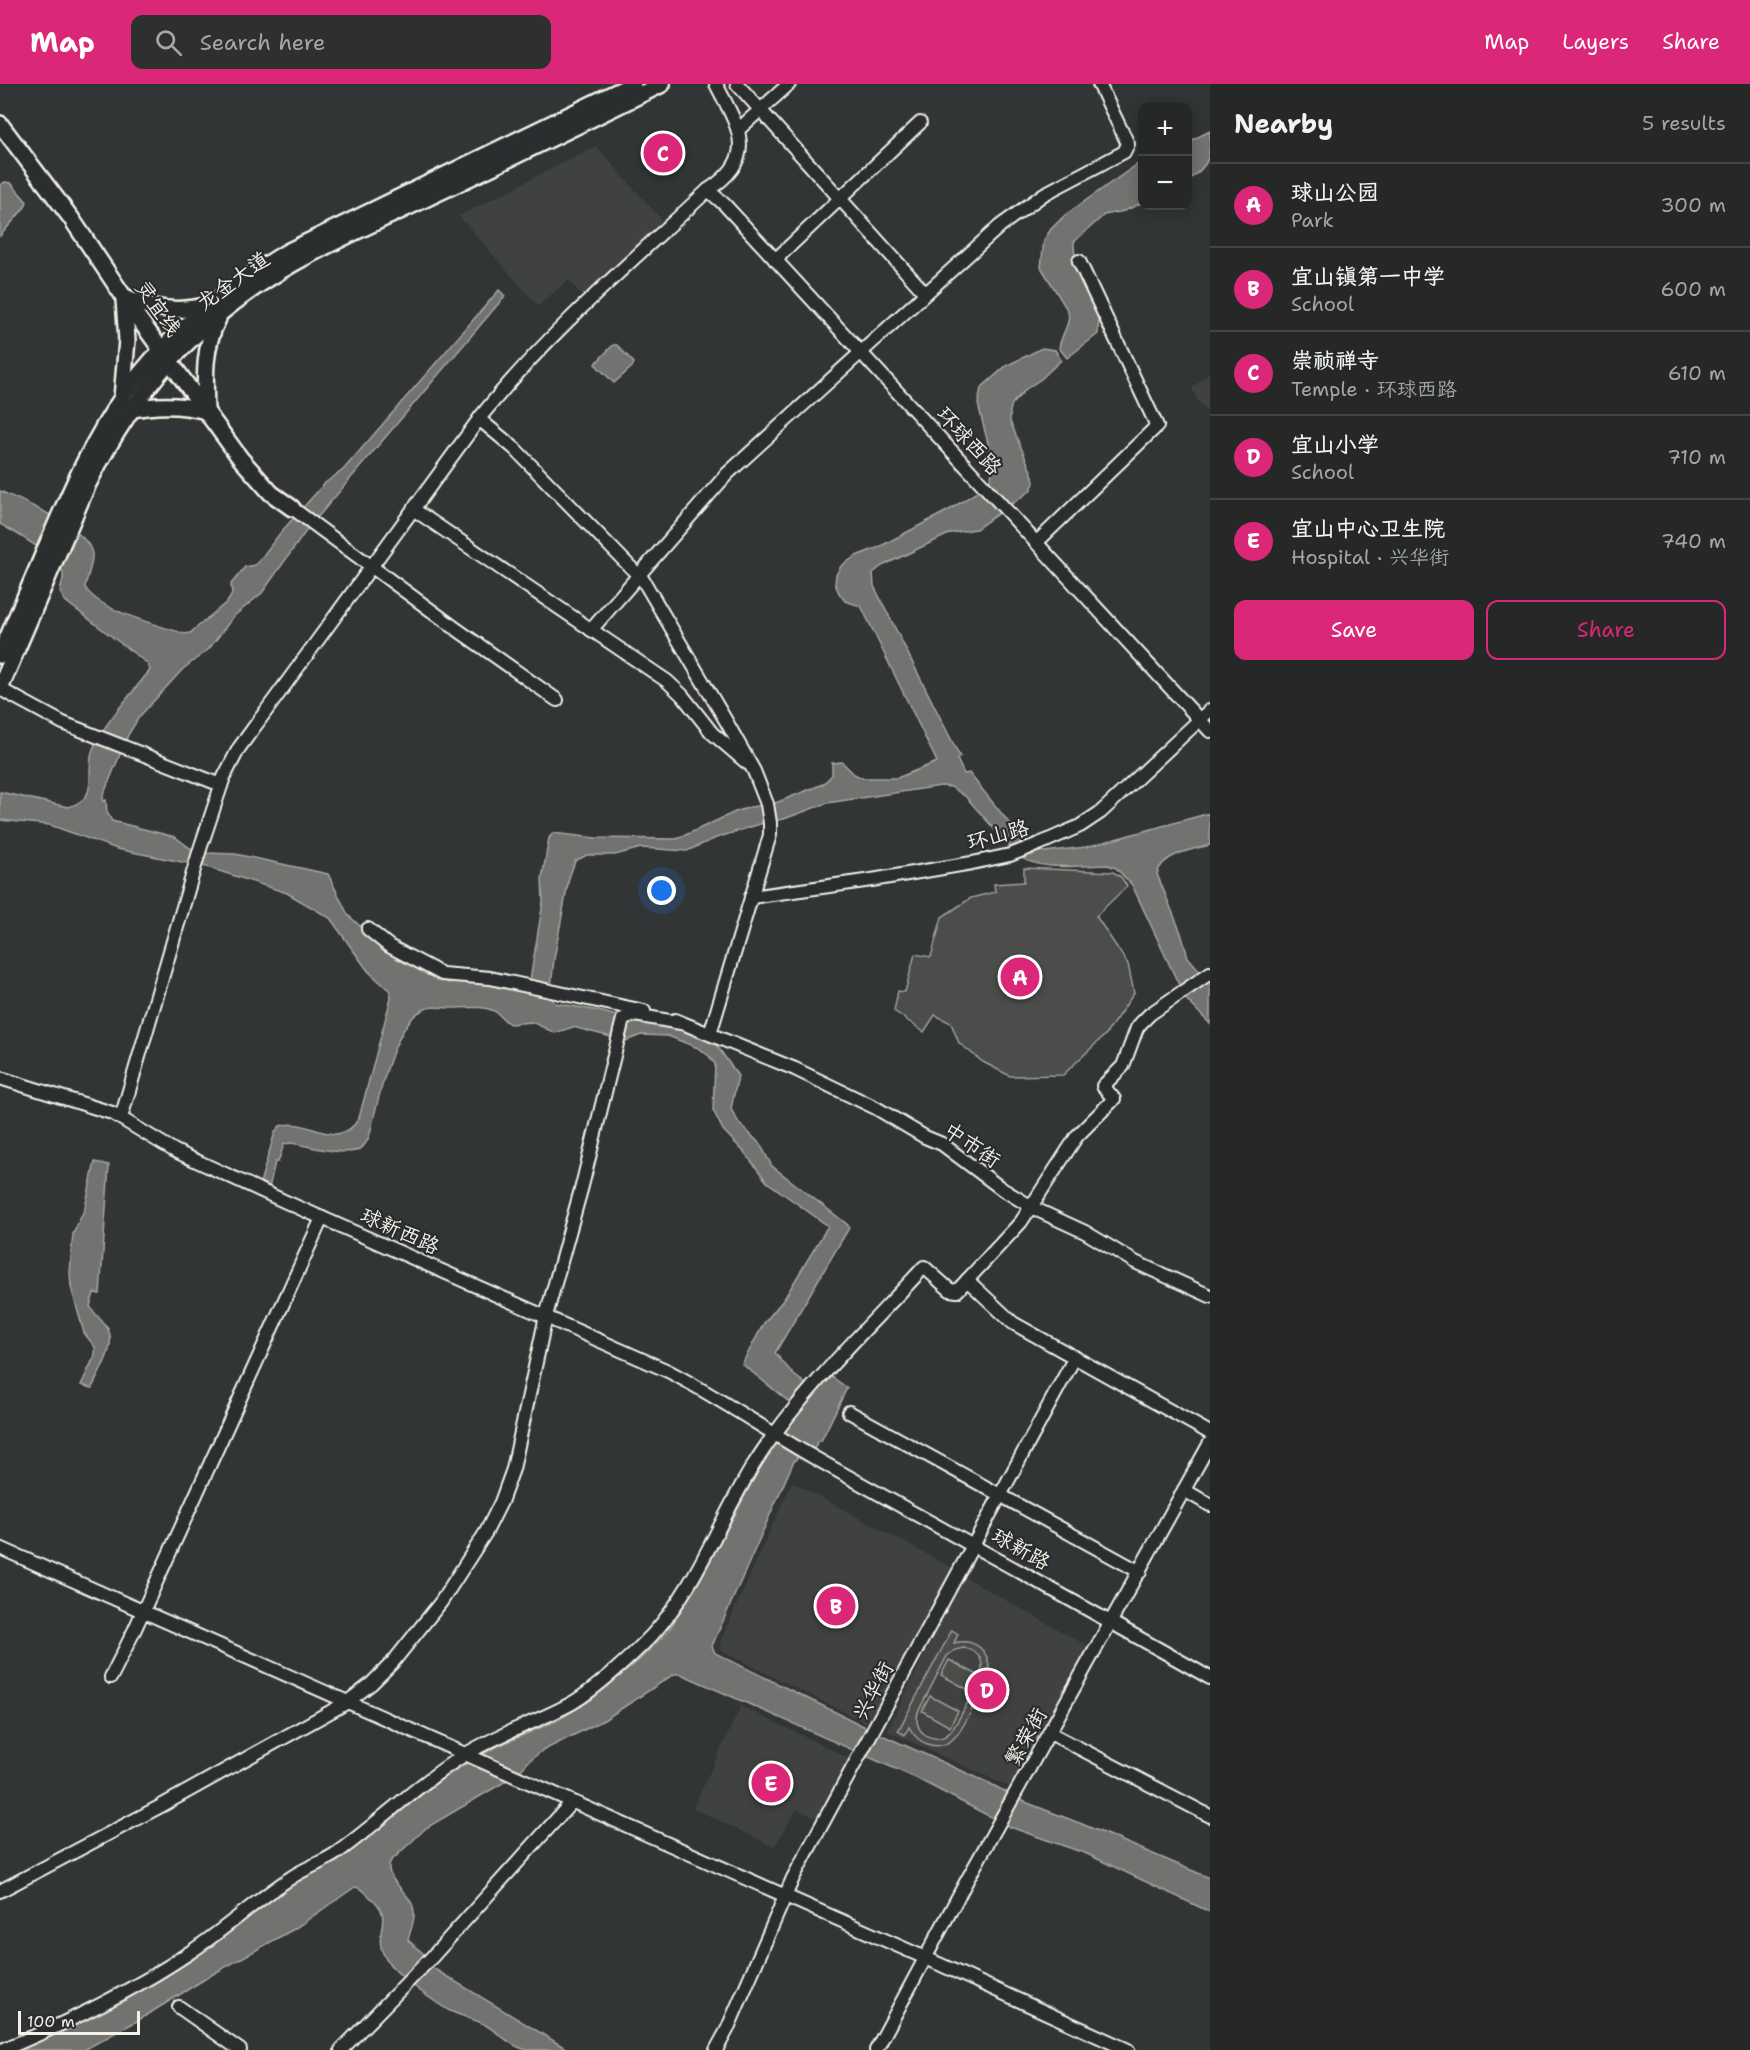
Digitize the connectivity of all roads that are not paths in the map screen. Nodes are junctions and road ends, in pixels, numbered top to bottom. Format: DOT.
graph roads {
  1 [pos="633,84"];
  2 [pos="662,84"];
  3 [pos="709,84"];
  4 [pos="717,84"];
  5 [pos="737,84"];
  6 [pos="789,84"];
  7 [pos="1099,84"];
  8 [pos="760,110"];
  9 [pos="920,123"];
  10 [pos="0,124"];
  11 [pos="739,129"];
  12 [pos="708,190"];
  13 [pos="841,199"];
  14 [pos="775,260"];
  15 [pos="1079,261"];
  16 [pos="925,293"];
  17 [pos="124,297"];
  18 [pos="216,309"];
  19 [pos="860,351"];
  20 [pos="165,355"];
  21 [pos="125,405"];
  22 [pos="206,411"];
  23 [pos="479,419"];
  24 [pos="292,508"];
  25 [pos="413,508"];
  26 [pos="1037,542"];
  27 [pos="47,562"];
  28 [pos="371,567"];
  29 [pos="638,574"];
  30 [pos="591,630"];
  31 [pos="0,655"];
  32 [pos="0,689"];
  33 [pos="557,700"];
  34 [pos="1210,710"];
  35 [pos="1200,720"];
  36 [pos="1210,731"];
  37 [pos="751,766"];
  38 [pos="221,785"];
  39 [pos="751,897"];
  40 [pos="368,929"];
  41 [pos="1208,974"];
  42 [pos="681,1023"];
  43 [pos="710,1034"];
  44 [pos="0,1078"];
  45 [pos="121,1118"];
  46 [pos="1031,1206"];
  47 [pos="322,1218"];
  48 [pos="967,1280"];
  49 [pos="1210,1296"];
  50 [pos="546,1316"];
  51 [pos="1075,1357"];
  52 [pos="849,1412"];
  53 [pos="1210,1433"];
  54 [pos="777,1435"];
  55 [pos="1210,1443"];
  56 [pos="1184,1490"];
  57 [pos="1001,1496"];
  58 [pos="1210,1505"];
  59 [pos="974,1545"];
  60 [pos="0,1548"];
  61 [pos="1140,1572"];
  62 [pos="143,1611"];
  63 [pos="1112,1622"];
  64 [pos="111,1677"];
  65 [pos="1210,1678"];
  66 [pos="347,1702"];
  67 [pos="1050,1733"];
  68 [pos="470,1756"];
  69 [pos="572,1802"];
  70 [pos="1210,1816"];
  71 [pos="0,1892"];
  72 [pos="785,1896"];
  73 [pos="926,1958"];
  74 [pos="179,2007"];
  75 [pos="2,2050"];
  76 [pos="240,2050"];
  77 [pos="341,2050"];
  78 [pos="716,2050"];
  79 [pos="876,2050"];
  80 [pos="1128,2050"];
  1 -- 18 [label="main road, 龙金大道"];
  2 -- 18 [label="main road, 龙金大道"];
  3 -- 12 [label="street"];
  4 -- 11 [label="street"];
  5 -- 8 [label="street"];
  6 -- 8 [label="street"];
  7 -- 16 [label="street"];
  8 -- 11 [label="street"];
  8 -- 13 [label="street"];
  9 -- 13 [label="street"];
  10 -- 17 [label="main road, 灵宜线"];
  11 -- 12 [label="street"];
  12 -- 14 [label="street, 环球西路"];
  12 -- 23 [label="street"];
  13 -- 14 [label="street"];
  13 -- 16 [label="street"];
  14 -- 19 [label="street, 环球西路"];
  15 -- 26 [label="street"];
  16 -- 19 [label="street"];
  17 -- 18 [label="main road"];
  17 -- 20 [label="main road, 灵宜线"];
  17 -- 21 [label="main road"];
  18 -- 20 [label="main road, 龙金大道"];
  18 -- 22 [label="main road"];
  19 -- 26 [label="street, 环球西路"];
  19 -- 29 [label="street"];
  20 -- 21 [label="main road, 龙金大道"];
  20 -- 22 [label="main road, 灵宜线"];
  21 -- 22 [label="main road"];
  21 -- 27 [label="main road, 龙金大道"];
  22 -- 24 [label="main road, 灵宜线"];
  23 -- 25 [label="street"];
  23 -- 29 [label="street"];
  24 -- 28 [label="street"];
  25 -- 28 [label="street"];
  25 -- 30 [label="street"];
  26 -- 35 [label="street, 环球西路"];
  27 -- 31 [label="main road, 龙金大道"];
  27 -- 32 [label="main road, 龙金大道"];
  28 -- 33 [label="street"];
  28 -- 38 [label="street"];
  29 -- 30 [label="street"];
  29 -- 37 [label="street"];
  30 -- 37 [label="street"];
  32 -- 38 [label="street"];
  34 -- 35 [label="street, 环山路"];
  35 -- 36 [label="street, 环球西路"];
  35 -- 39 [label="street, 环山路"];
  37 -- 39 [label="street"];
  38 -- 45 [label="street"];
  39 -- 43 [label="street"];
  40 -- 42 [label="street"];
  41 -- 46 [label="street"];
  42 -- 43 [label="street, 中市街"];
  42 -- 50 [label="street"];
  43 -- 46 [label="street, 中市街"];
  44 -- 45 [label="street, 球新西路"];
  45 -- 47 [label="street, 球新西路"];
  46 -- 48 [label="street"];
  46 -- 49 [label="street, 中市街"];
  47 -- 50 [label="street, 球新西路"];
  47 -- 62 [label="street"];
  48 -- 51 [label="street"];
  48 -- 54 [label="street"];
  50 -- 54 [label="street, 球新西路"];
  50 -- 66 [label="street"];
  51 -- 53 [label="street"];
  51 -- 57 [label="street, 兴华街"];
  52 -- 57 [label="street"];
  54 -- 59 [label="street, 球新路"];
  54 -- 68 [label="street"];
  55 -- 56 [label="street, 繁荣街"];
  56 -- 58 [label="street"];
  56 -- 61 [label="street, 繁荣街"];
  57 -- 59 [label="street, 兴华街"];
  57 -- 61 [label="street"];
  59 -- 63 [label="street, 球新路"];
  59 -- 72 [label="street, 兴华街"];
  60 -- 62 [label="street"];
  61 -- 63 [label="street, 繁荣街"];
  62 -- 64 [label="street"];
  62 -- 66 [label="street"];
  63 -- 65 [label="street, 球新路"];
  63 -- 67 [label="street, 繁荣街"];
  66 -- 68 [label="street"];
  66 -- 71 [label="street"];
  67 -- 70 [label="street"];
  67 -- 73 [label="street, 繁荣街"];
  68 -- 69 [label="street"];
  68 -- 75 [label="street"];
  69 -- 72 [label="street"];
  69 -- 77 [label="street"];
  72 -- 73 [label="street"];
  72 -- 78 [label="street, 兴华街"];
  73 -- 79 [label="street, 繁荣街"];
  73 -- 80 [label="street"];
  74 -- 76 [label="street"];
}
